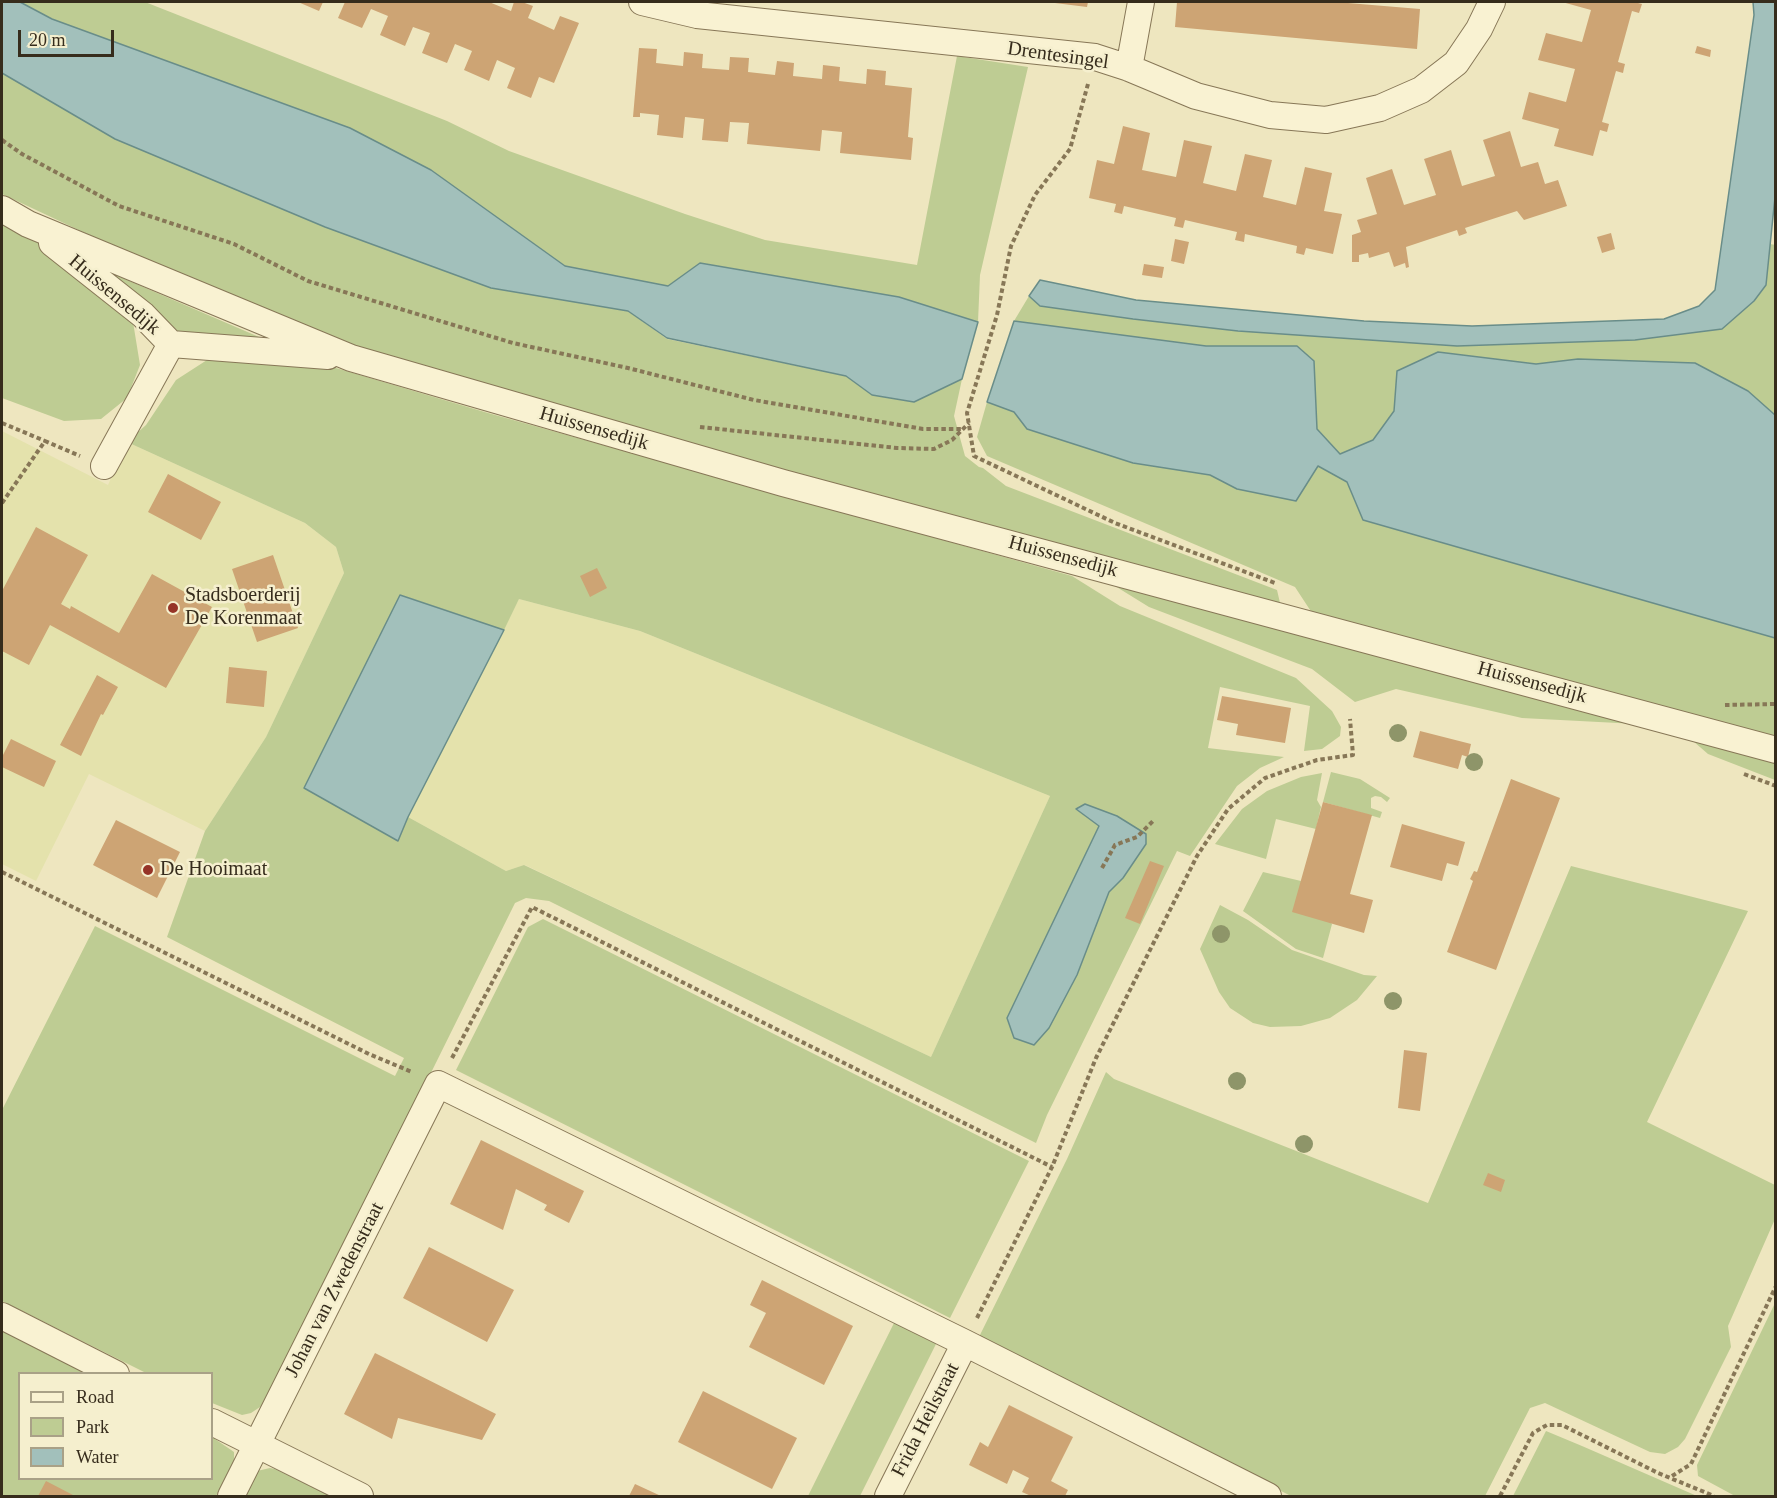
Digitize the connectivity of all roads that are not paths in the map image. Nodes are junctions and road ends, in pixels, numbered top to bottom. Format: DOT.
graph roads {
  1 [pos="642,2"];
  2 [pos="1141,2"];
  3 [pos="1492,2"];
  4 [pos="1129,68"];
  5 [pos="2,209"];
  6 [pos="28,224"];
  7 [pos="171,344"];
  8 [pos="351,358"];
  9 [pos="104,466"];
  10 [pos="1776,750"];
  11 [pos="2,1316"];
  12 [pos="965,1343"];
  13 [pos="112,1372"];
  14 [pos="222,1427"];
  15 [pos="257,1444"];
  16 [pos="231,1497"];
  17 [pos="360,1497"];
  18 [pos="888,1497"];
  19 [pos="1268,1497"];
  1 -- 4 [label="street, Drentesingel"];
  2 -- 4 [label="street"];
  3 -- 4 [label="street, Drentesingel"];
  5 -- 6 [label="street, Huissensedijk"];
  6 -- 7 [label="street, Huissensedijk"];
  6 -- 8 [label="street, Huissensedijk"];
  7 -- 8 [label="street, Huissensedijk"];
  7 -- 9 [label="street"];
  8 -- 10 [label="street, Huissensedijk"];
  11 -- 13 [label="street"];
  12 -- 15 [label="street, Johan van Zwedenstraat"];
  12 -- 18 [label="street, Frida Heilstraat"];
  12 -- 19 [label="street"];
  14 -- 15 [label="street"];
  15 -- 16 [label="street, Johan van Zwedenstraat"];
  15 -- 17 [label="street"];
}
